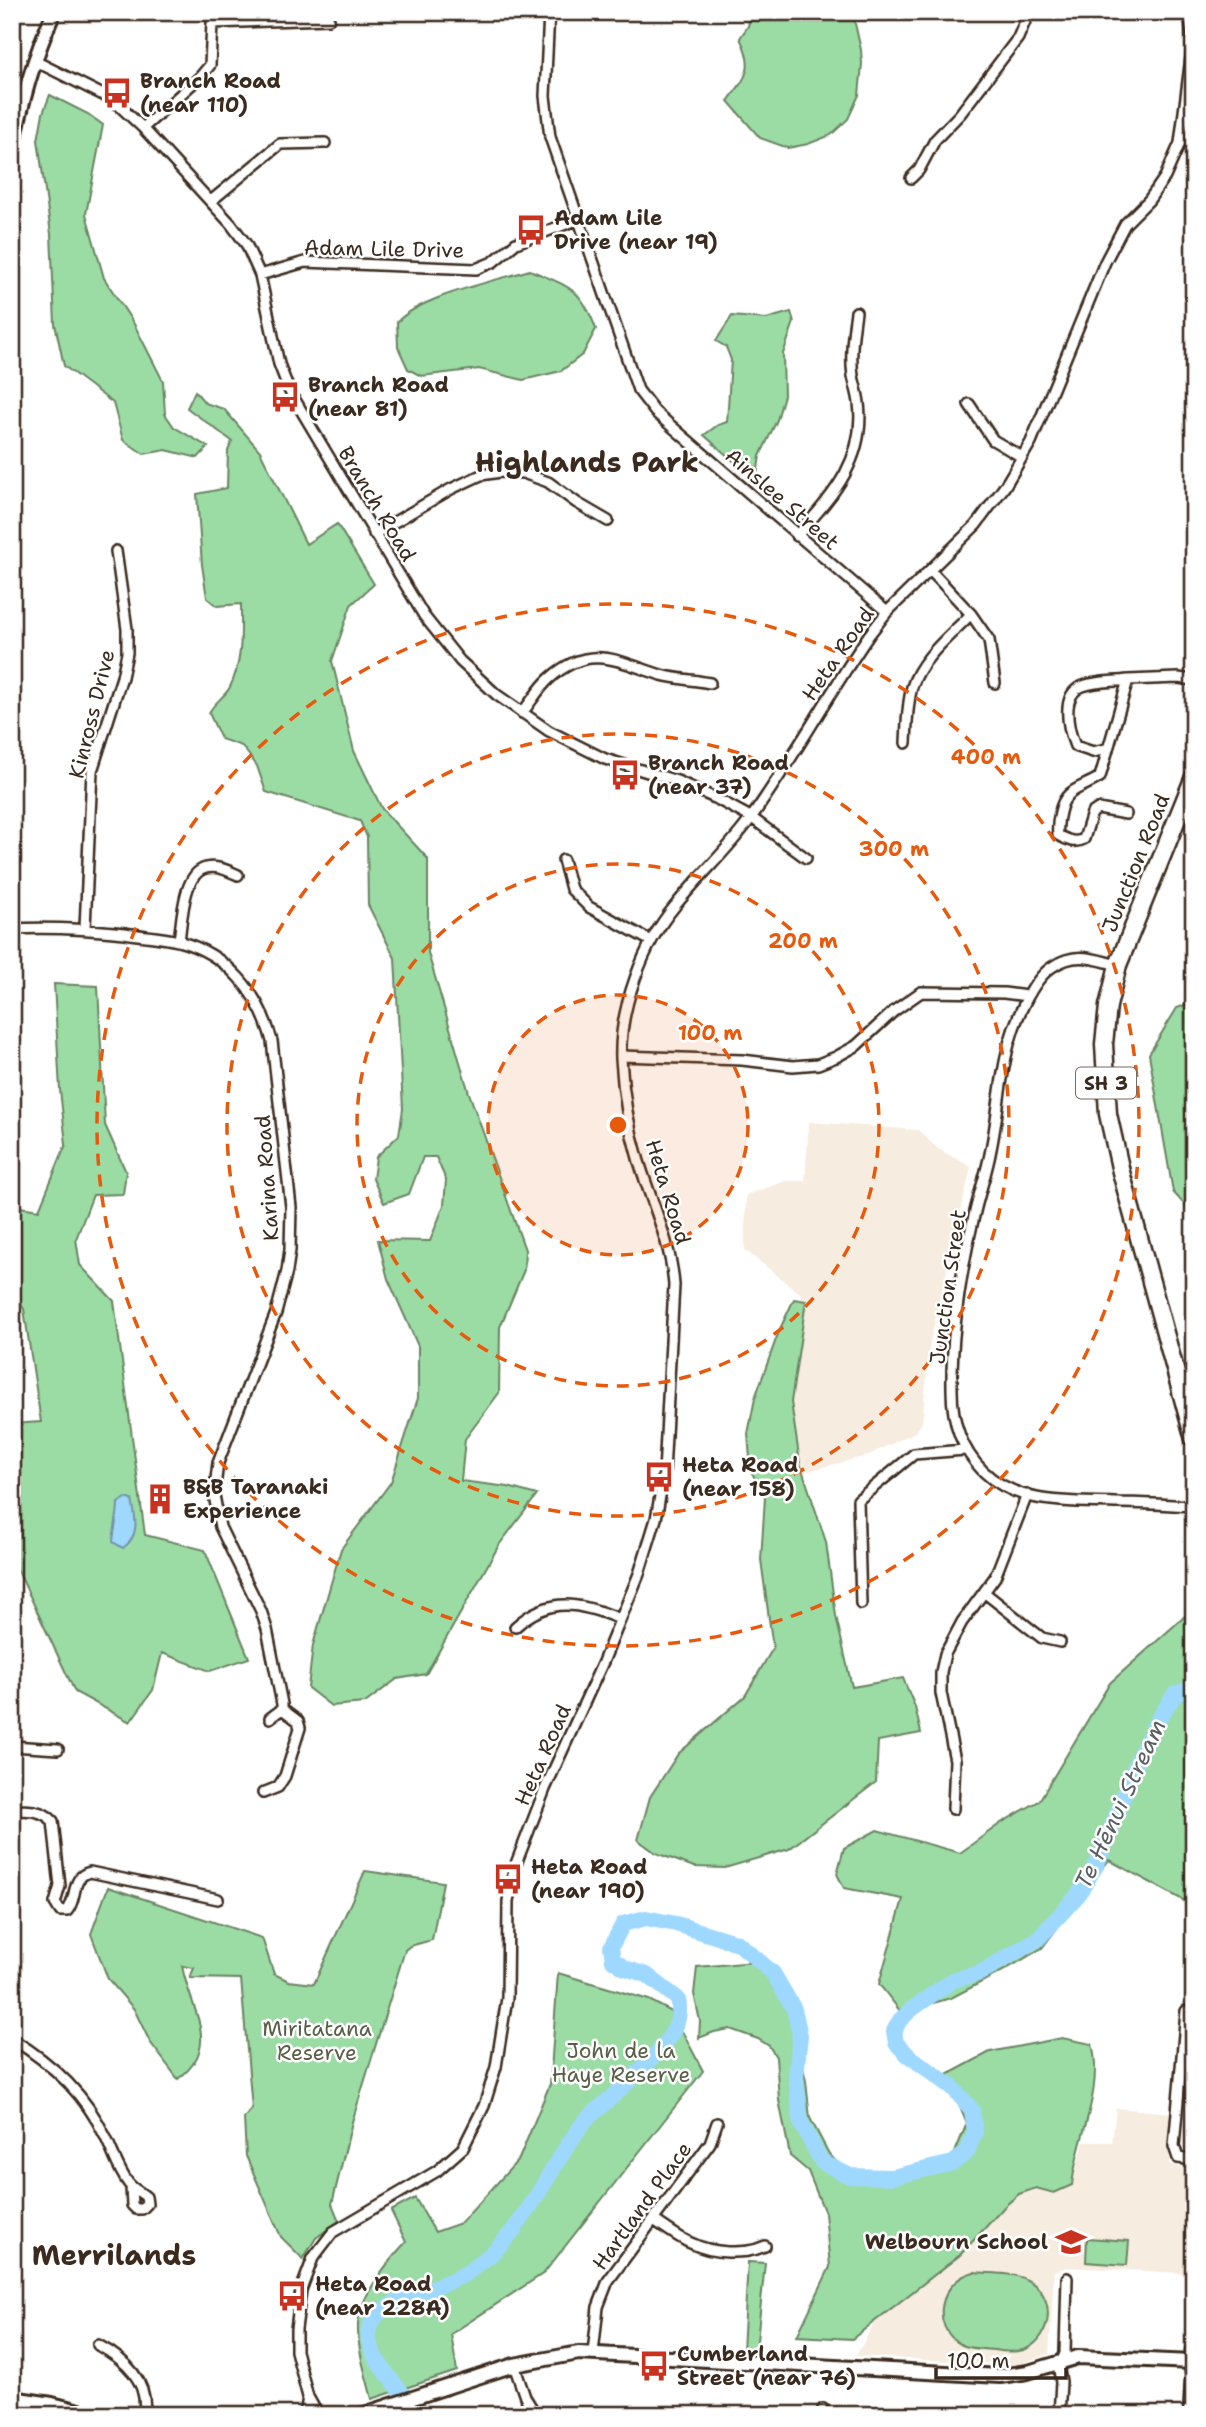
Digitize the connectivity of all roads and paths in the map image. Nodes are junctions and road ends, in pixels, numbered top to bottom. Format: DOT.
graph roads {
  1 [pos="54,12"];
  2 [pos="549,12"];
  3 [pos="1029,12"];
  4 [pos="1189,12"];
  5 [pos="329,19"];
  6 [pos="35,61"];
  7 [pos="17,109"];
  8 [pos="1182,125"];
  9 [pos="1194,127"];
  10 [pos="143,128"];
  11 [pos="325,143"];
  12 [pos="12,154"];
  13 [pos="911,178"];
  14 [pos="211,201"];
  15 [pos="579,219"];
  16 [pos="260,275"];
  17 [pos="856,312"];
  18 [pos="969,404"];
  19 [pos="1022,457"];
  20 [pos="608,521"];
  21 [pos="374,534"];
  22 [pos="797,536"];
  23 [pos="116,551"];
  24 [pos="930,570"];
  25 [pos="887,612"];
  26 [pos="971,614"];
  27 [pos="1128,680"];
  28 [pos="1194,680"];
  29 [pos="710,683"];
  30 [pos="995,683"];
  31 [pos="522,713"];
  32 [pos="906,743"];
  33 [pos="1106,749"];
  34 [pos="1194,777"];
  35 [pos="1126,814"];
  36 [pos="751,818"];
  37 [pos="806,858"];
  38 [pos="563,860"];
  39 [pos="238,875"];
  40 [pos="85,928"];
  41 [pos="12,929"];
  42 [pos="179,941"];
  43 [pos="651,941"];
  44 [pos="1118,965"];
  45 [pos="1027,996"];
  46 [pos="621,1056"];
  47 [pos="1194,1439"];
  48 [pos="965,1450"];
  49 [pos="1027,1495"];
  50 [pos="1194,1506"];
  51 [pos="985,1593"];
  52 [pos="861,1604"];
  53 [pos="620,1619"];
  54 [pos="515,1627"];
  55 [pos="1060,1642"];
  56 [pos="282,1709"];
  57 [pos="270,1718"];
  58 [pos="12,1746"];
  59 [pos="58,1749"];
  60 [pos="263,1793"];
  61 [pos="953,1809"];
  62 [pos="12,1811"];
  63 [pos="218,1899"];
  64 [pos="1186,2011"];
  65 [pos="12,2039"];
  66 [pos="718,2123"];
  67 [pos="1194,2160"];
  68 [pos="131,2187"];
  69 [pos="654,2220"];
  70 [pos="765,2246"];
  71 [pos="1067,2278"];
  72 [pos="98,2345"];
  73 [pos="1194,2350"];
  74 [pos="593,2353"];
  75 [pos="1061,2362"];
  76 [pos="1193,2362"];
  77 [pos="514,2365"];
  78 [pos="1194,2372"];
  79 [pos="1194,2382"];
  80 [pos="308,2397"];
  81 [pos="12,2398"];
  82 [pos="95,2415"];
  83 [pos="144,2415"];
  84 [pos="305,2415"];
  85 [pos="318,2415"];
  86 [pos="361,2415"];
  87 [pos="536,2415"];
  88 [pos="1059,2415"];
  89 [pos="1192,2415"];
  1 -- 6 [label="main road"];
  2 -- 15 [label="street, Ainslee Street"];
  3 -- 13 [label="street"];
  4 -- 8 [label="street, Heta Road"];
  5 -- 10 [label="street"];
  6 -- 7 [label="main road"];
  6 -- 10 [label="street, Branch Road"];
  7 -- 12 [label="main road"];
  8 -- 9 [label="street"];
  8 -- 19 [label="street, Heta Road"];
  10 -- 14 [label="street, Branch Road"];
  11 -- 14 [label="street"];
  14 -- 16 [label="street, Branch Road"];
  15 -- 16 [label="street, Adam Lile Drive"];
  15 -- 22 [label="street, Ainslee Street"];
  16 -- 21 [label="street, Branch Road"];
  17 -- 22 [label="street"];
  18 -- 19 [label="street"];
  19 -- 24 [label="street, Heta Road"];
  20 -- 21 [label="street"];
  21 -- 31 [label="street, Branch Road"];
  22 -- 25 [label="street, Ainslee Street"];
  23 -- 40 [label="street, Kinross Drive"];
  24 -- 25 [label="street, Heta Road"];
  24 -- 26 [label="street"];
  25 -- 36 [label="street, Heta Road"];
  26 -- 30 [label="street"];
  26 -- 32 [label="street"];
  27 -- 28 [label="street"];
  27 -- 33 [label="street"];
  27 -- 33 [label="street"];
  29 -- 31 [label="street"];
  31 -- 36 [label="street, Branch Road"];
  33 -- 35 [label="street"];
  34 -- 44 [label="highway, Junction Road / SH 3"];
  36 -- 37 [label="street, Branch Road"];
  36 -- 43 [label="street, Heta Road"];
  38 -- 43 [label="street"];
  39 -- 42 [label="street"];
  40 -- 41 [label="street, Karina Road"];
  40 -- 42 [label="street, Karina Road"];
  42 -- 56 [label="street, Karina Road"];
  43 -- 46 [label="street, Heta Road"];
  44 -- 45 [label="street, Junction Street"];
  44 -- 47 [label="highway, SH 3"];
  45 -- 46 [label="street"];
  45 -- 48 [label="street, Junction Street"];
  46 -- 53 [label="street, Heta Road"];
  48 -- 49 [label="street, Junction Street"];
  48 -- 52 [label="street"];
  49 -- 50 [label="street, Junction Street"];
  49 -- 51 [label="street"];
  51 -- 55 [label="street"];
  51 -- 61 [label="street"];
  53 -- 54 [label="street"];
  53 -- 80 [label="street, Heta Road"];
  56 -- 57 [label="street"];
  56 -- 60 [label="street"];
  58 -- 59 [label="street"];
  62 -- 63 [label="street"];
  64 -- 67 [label="street"];
  65 -- 68 [label="street"];
  66 -- 69 [label="street, Hartland Place"];
  69 -- 70 [label="street"];
  69 -- 74 [label="street, Hartland Place"];
  71 -- 75 [label="street"];
  72 -- 83 [label="street"];
  73 -- 76 [label="highway"];
  74 -- 75 [label="main road"];
  74 -- 77 [label="main road"];
  75 -- 76 [label="main road"];
  75 -- 88 [label="street"];
  76 -- 78 [label="highway"];
  77 -- 86 [label="main road"];
  77 -- 87 [label="street"];
  79 -- 89 [label="highway"];
  80 -- 84 [label="street, Heta Road"];
  80 -- 85 [label="street, Heta Road"];
  81 -- 82 [label="main road"];
}
